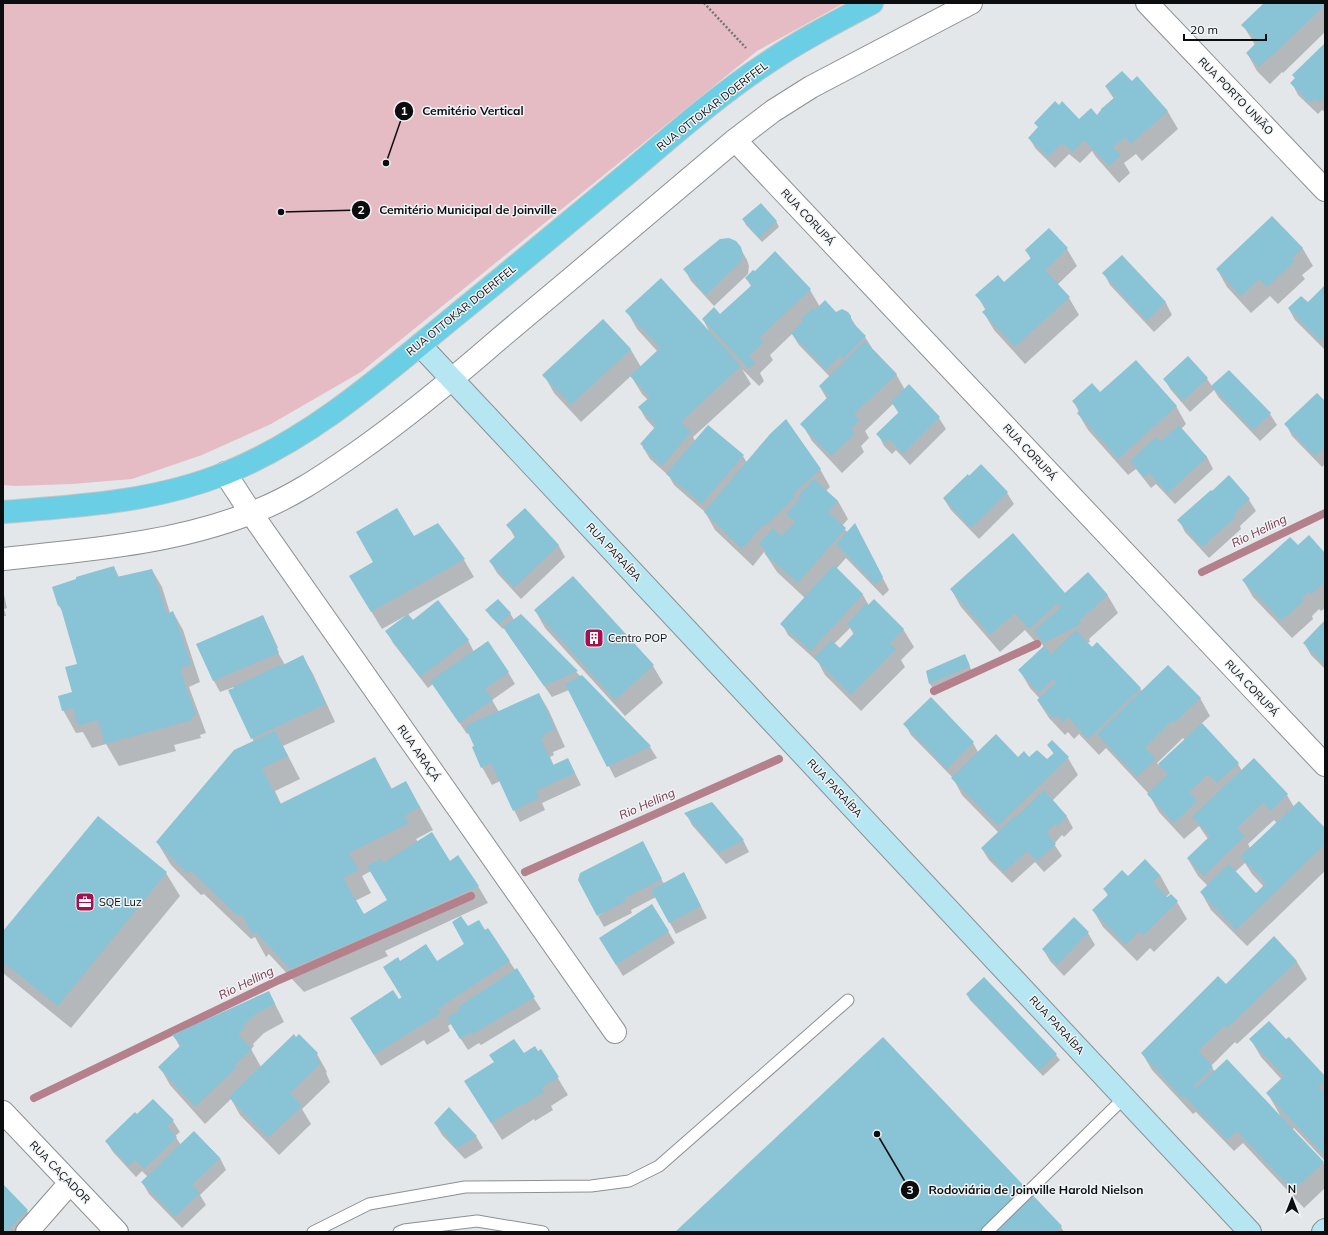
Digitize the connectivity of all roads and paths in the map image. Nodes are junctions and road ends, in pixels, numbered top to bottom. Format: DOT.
graph roads {
  1 [pos="704,3"];
  2 [pos="872,3"];
  3 [pos="971,3"];
  4 [pos="1147,3"];
  5 [pos="762,66"];
  6 [pos="735,140"];
  7 [pos="1325,190"];
  8 [pos="420,345"];
  9 [pos="452,379"];
  10 [pos="225,473"];
  11 [pos="3,512"];
  12 [pos="251,514"];
  13 [pos="3,559"];
  14 [pos="1325,765"];
  15 [pos="848,1000"];
  16 [pos="615,1032"];
  17 [pos="1124,1098"];
  18 [pos="3,1112"];
  19 [pos="70,1183"];
  20 [pos="28,1232"];
  21 [pos="117,1232"];
  22 [pos="312,1232"];
  23 [pos="399,1232"];
  24 [pos="543,1232"];
  25 [pos="986,1232"];
  26 [pos="1250,1232"];
  1 -- 5 [label="path"];
  2 -- 5 [label="main road, RUA OTTOKAR DOERFFEL"];
  3 -- 6 [label="street"];
  4 -- 7 [label="street, RUA PORTO UNIÃO"];
  5 -- 8 [label="main road, RUA OTTOKAR DOERFFEL"];
  6 -- 9 [label="street"];
  6 -- 14 [label="street, RUA CORUPÁ"];
  8 -- 9 [label="street, RUA PARAÍBA"];
  8 -- 10 [label="main road, RUA OTTOKAR DOERFFEL"];
  9 -- 12 [label="street"];
  9 -- 17 [label="street, RUA PARAÍBA"];
  10 -- 11 [label="main road, RUA OTTOKAR DOERFFEL"];
  10 -- 12 [label="street, RUA ARAÇÁ"];
  12 -- 13 [label="street"];
  12 -- 16 [label="street, RUA ARAÇÁ"];
  15 -- 22 [label="lane"];
  17 -- 25 [label="lane"];
  17 -- 26 [label="street, RUA PARAÍBA"];
  18 -- 19 [label="street, RUA CAÇADOR"];
  19 -- 20 [label="street"];
  19 -- 21 [label="street, RUA CAÇADOR"];
  23 -- 24 [label="lane"];
}
